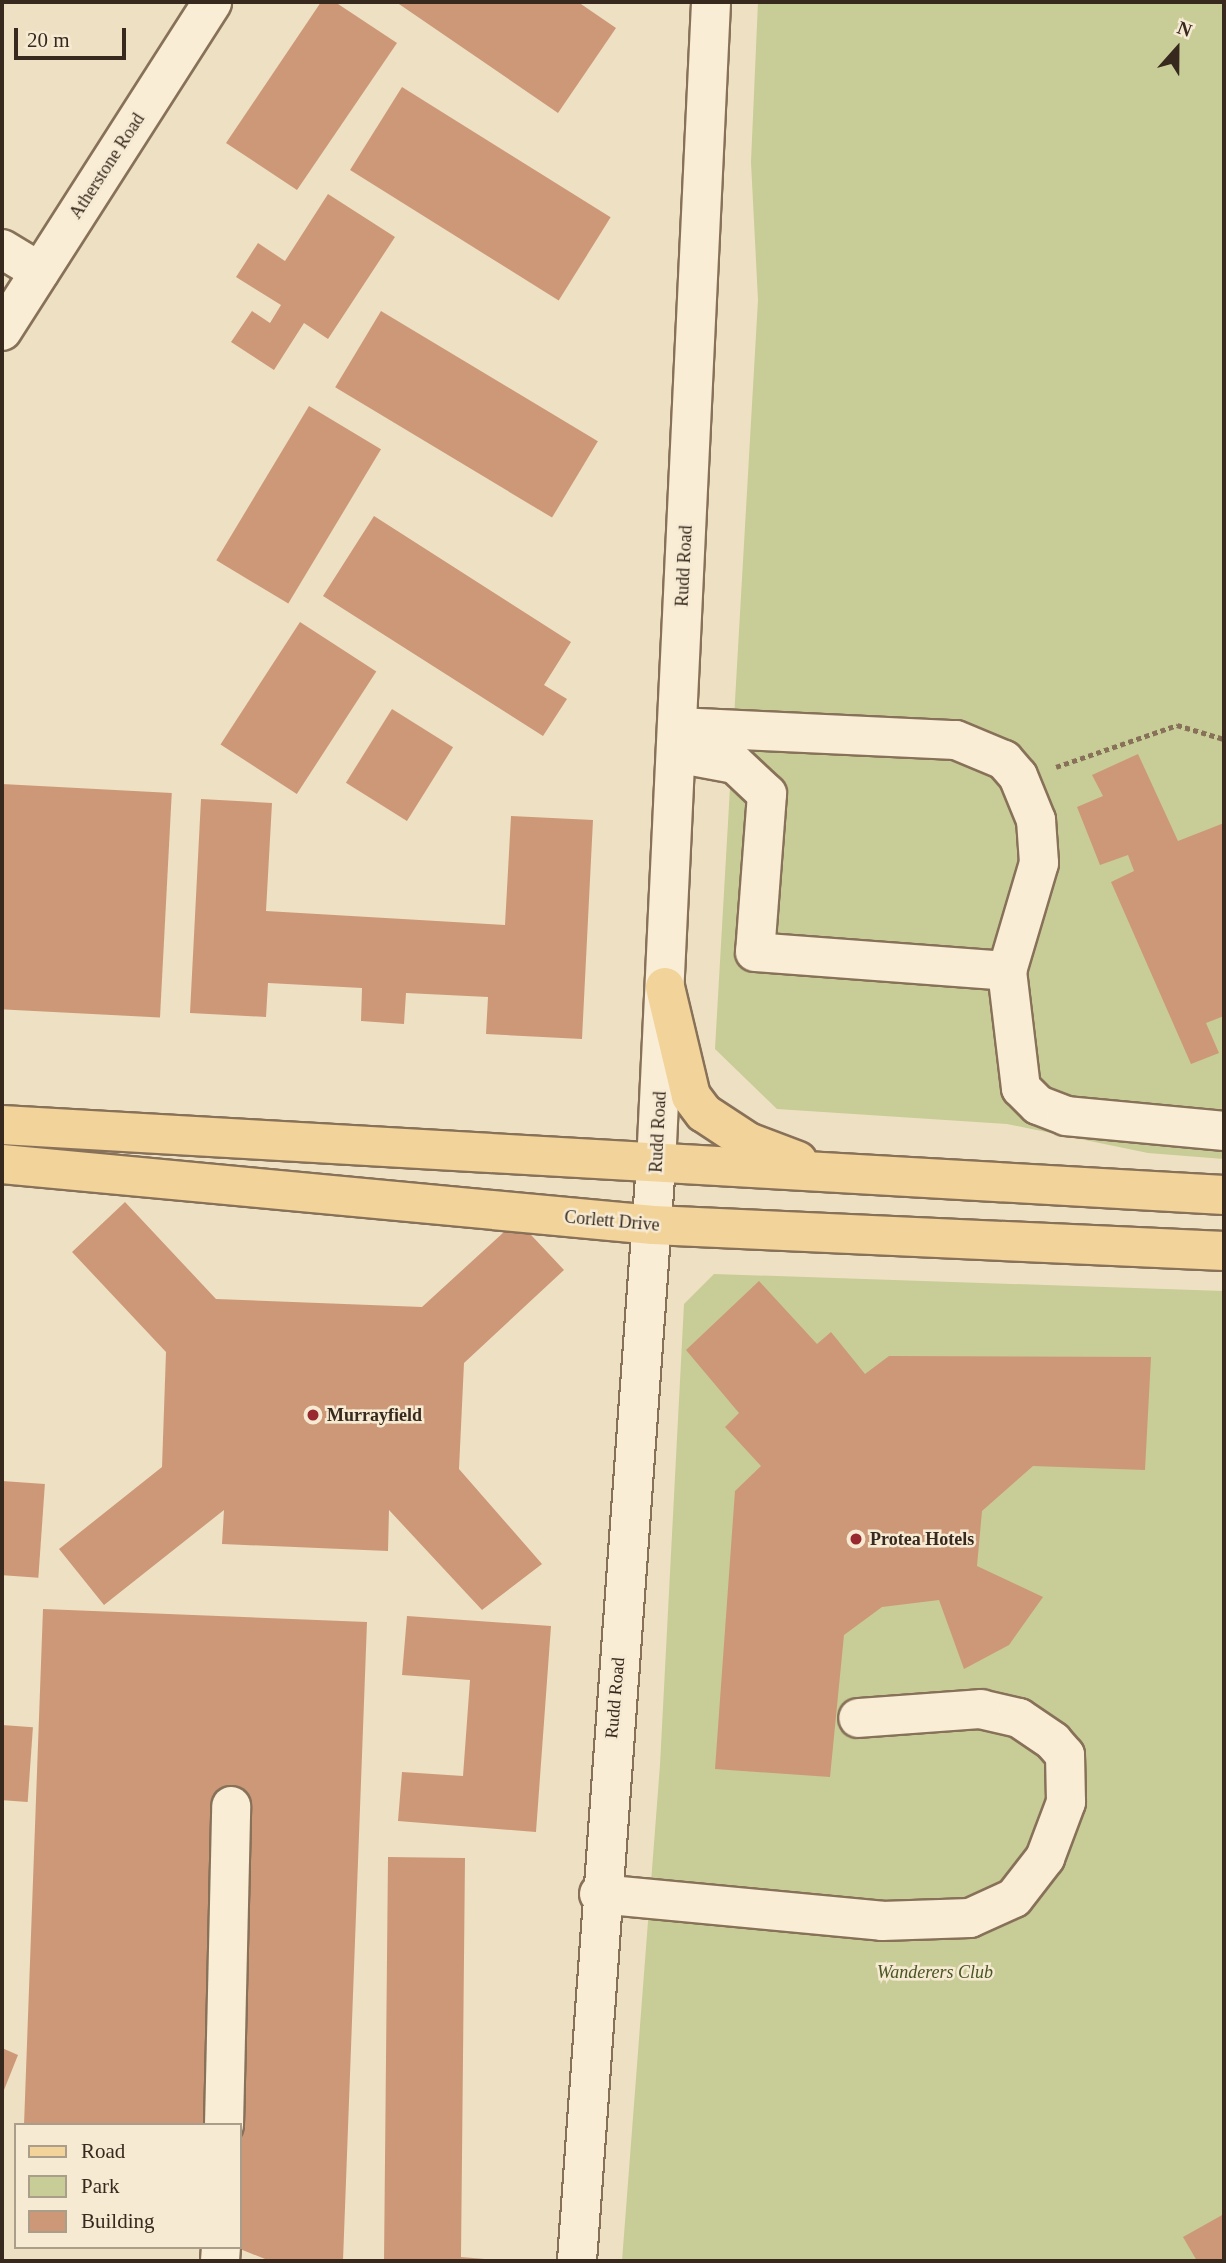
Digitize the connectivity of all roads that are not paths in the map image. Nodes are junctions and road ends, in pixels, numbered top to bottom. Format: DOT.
graph roads {
  1 [pos="212,2"];
  2 [pos="711,2"];
  3 [pos="2,248"];
  4 [pos="40,272"];
  5 [pos="2,331"];
  6 [pos="676,740"];
  7 [pos="1007,971"];
  8 [pos="665,988"];
  9 [pos="2,1125"];
  10 [pos="1224,1131"];
  11 [pos="2,1164"];
  12 [pos="656,1165"];
  13 [pos="861,1176"];
  14 [pos="1224,1195"];
  15 [pos="653,1225"];
  16 [pos="1224,1251"];
  17 [pos="858,1718"];
  18 [pos="231,1806"];
  19 [pos="599,1894"];
  20 [pos="224,2123"];
  21 [pos="578,2261"];
  1 -- 4 [label="street, Atherstone Road"];
  2 -- 6 [label="street, Rudd Road"];
  3 -- 4 [label="street"];
  4 -- 5 [label="street, Atherstone Road"];
  6 -- 7 [label="street"];
  6 -- 7 [label="street"];
  6 -- 8 [label="street, Rudd Road"];
  7 -- 10 [label="street"];
  8 -- 12 [label="street, Rudd Road"];
  8 -- 13 [label="main road"];
  9 -- 12 [label="main road"];
  11 -- 15 [label="main road, Corlett Drive"];
  12 -- 13 [label="main road"];
  12 -- 15 [label="street, Rudd Road"];
  13 -- 14 [label="main road"];
  15 -- 16 [label="main road, Corlett Drive"];
  15 -- 19 [label="street, Rudd Road"];
  17 -- 19 [label="street"];
  18 -- 20 [label="street"];
  19 -- 21 [label="street, Rudd Road"];
}
